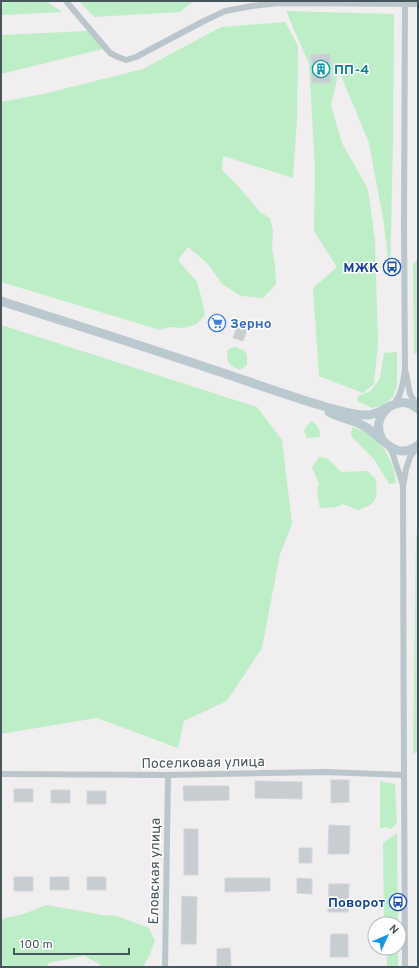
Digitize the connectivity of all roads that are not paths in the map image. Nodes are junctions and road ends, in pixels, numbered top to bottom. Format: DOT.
graph roads {
  1 [pos="66,1"];
  2 [pos="332,2"];
  3 [pos="405,4"];
  4 [pos="418,4"];
  5 [pos="1,301"];
  6 [pos="405,370"];
  7 [pos="302,400"];
  8 [pos="394,404"];
  9 [pos="418,408"];
  10 [pos="385,443"];
  11 [pos="418,445"];
  12 [pos="403,487"];
  13 [pos="1,774"];
  14 [pos="168,774"];
  15 [pos="404,775"];
  16 [pos="165,967"];
  17 [pos="404,967"];
  1 -- 2 [label="street"];
  2 -- 3 [label="street"];
  3 -- 4 [label="street"];
  3 -- 6 [label="street"];
  5 -- 7 [label="main road"];
  6 -- 8 [label="street"];
  6 -- 9 [label="street"];
  7 -- 8 [label="main road"];
  7 -- 10 [label="main road"];
  8 -- 9 [label="main road"];
  8 -- 10 [label="main road"];
  10 -- 11 [label="main road"];
  10 -- 12 [label="street"];
  11 -- 12 [label="street"];
  12 -- 15 [label="street"];
  13 -- 14 [label="street, Поселковая улица"];
  14 -- 15 [label="street, Поселковая улица"];
  14 -- 16 [label="street, Еловская улица"];
  15 -- 17 [label="street"];
}
